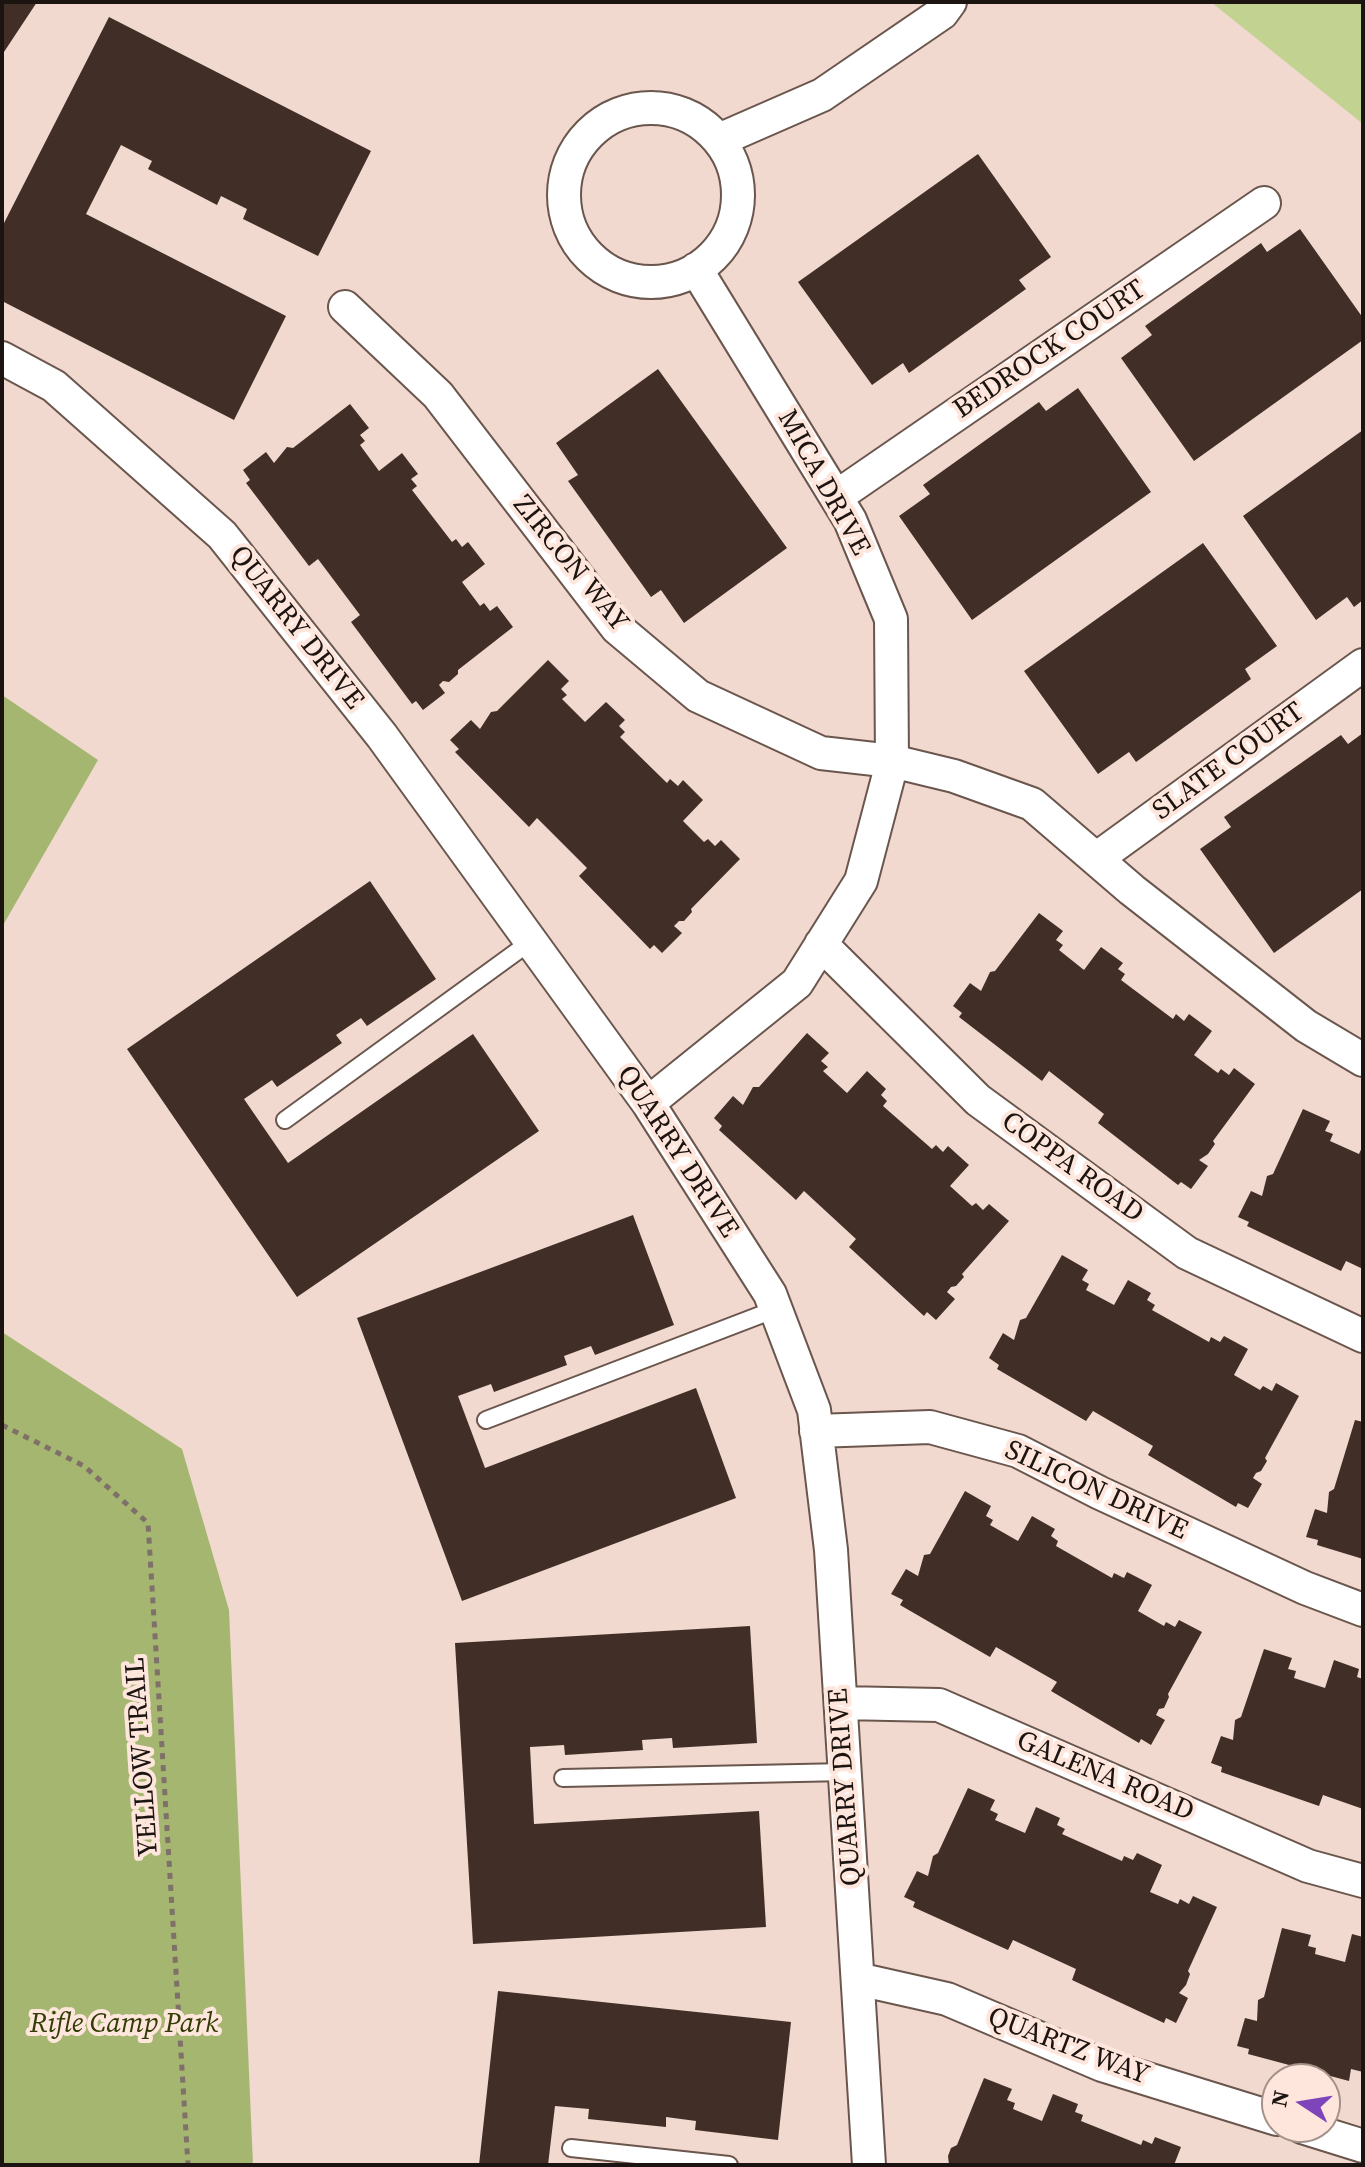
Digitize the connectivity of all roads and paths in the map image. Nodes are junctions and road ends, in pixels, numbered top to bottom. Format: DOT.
graph roads {
  1 [pos="950,2"];
  2 [pos="719,140"];
  3 [pos="1264,203"];
  4 [pos="696,269"];
  5 [pos="345,307"];
  6 [pos="2,358"];
  7 [pos="836,497"];
  8 [pos="1363,665"];
  9 [pos="892,761"];
  10 [pos="1096,859"];
  11 [pos="530,942"];
  12 [pos="821,944"];
  13 [pos="1363,1060"];
  14 [pos="648,1103"];
  15 [pos="285,1120"];
  16 [pos="776,1309"];
  17 [pos="1363,1336"];
  18 [pos="486,1420"];
  19 [pos="2,1425"];
  20 [pos="816,1431"];
  21 [pos="1363,1610"];
  22 [pos="841,1703"];
  23 [pos="846,1772"];
  24 [pos="563,1778"];
  25 [pos="1363,1881"];
  26 [pos="858,1979"];
  27 [pos="1261,2114"];
  28 [pos="1341,2139"];
  29 [pos="1363,2146"];
  30 [pos="571,2148"];
  31 [pos="188,2165"];
  32 [pos="729,2165"];
  33 [pos="869,2165"];
  1 -- 2 [label="street"];
  2 -- 4 [label="street"];
  2 -- 4 [label="street"];
  3 -- 7 [label="street, BEDROCK COURT"];
  4 -- 7 [label="street, MICA DRIVE"];
  5 -- 9 [label="street, ZIRCON WAY"];
  6 -- 11 [label="street, QUARRY DRIVE"];
  7 -- 9 [label="street, MICA DRIVE"];
  8 -- 10 [label="street, SLATE COURT"];
  9 -- 10 [label="street"];
  9 -- 12 [label="street, MICA DRIVE"];
  10 -- 13 [label="street"];
  11 -- 14 [label="street, QUARRY DRIVE"];
  11 -- 15 [label="lane"];
  12 -- 14 [label="street, MICA DRIVE"];
  12 -- 17 [label="street, COPPA ROAD"];
  14 -- 16 [label="street, QUARRY DRIVE"];
  16 -- 18 [label="lane"];
  16 -- 20 [label="street, QUARRY DRIVE"];
  19 -- 31 [label="path, YELLOW TRAIL"];
  20 -- 21 [label="street, SILICON DRIVE"];
  20 -- 22 [label="street, QUARRY DRIVE"];
  22 -- 23 [label="street, QUARRY DRIVE"];
  22 -- 25 [label="street, GALENA ROAD"];
  23 -- 24 [label="lane"];
  23 -- 26 [label="street, QUARRY DRIVE"];
  26 -- 27 [label="street, QUARTZ WAY"];
  26 -- 33 [label="street, QUARRY DRIVE"];
  28 -- 29 [label="street"];
  30 -- 32 [label="lane"];
}
